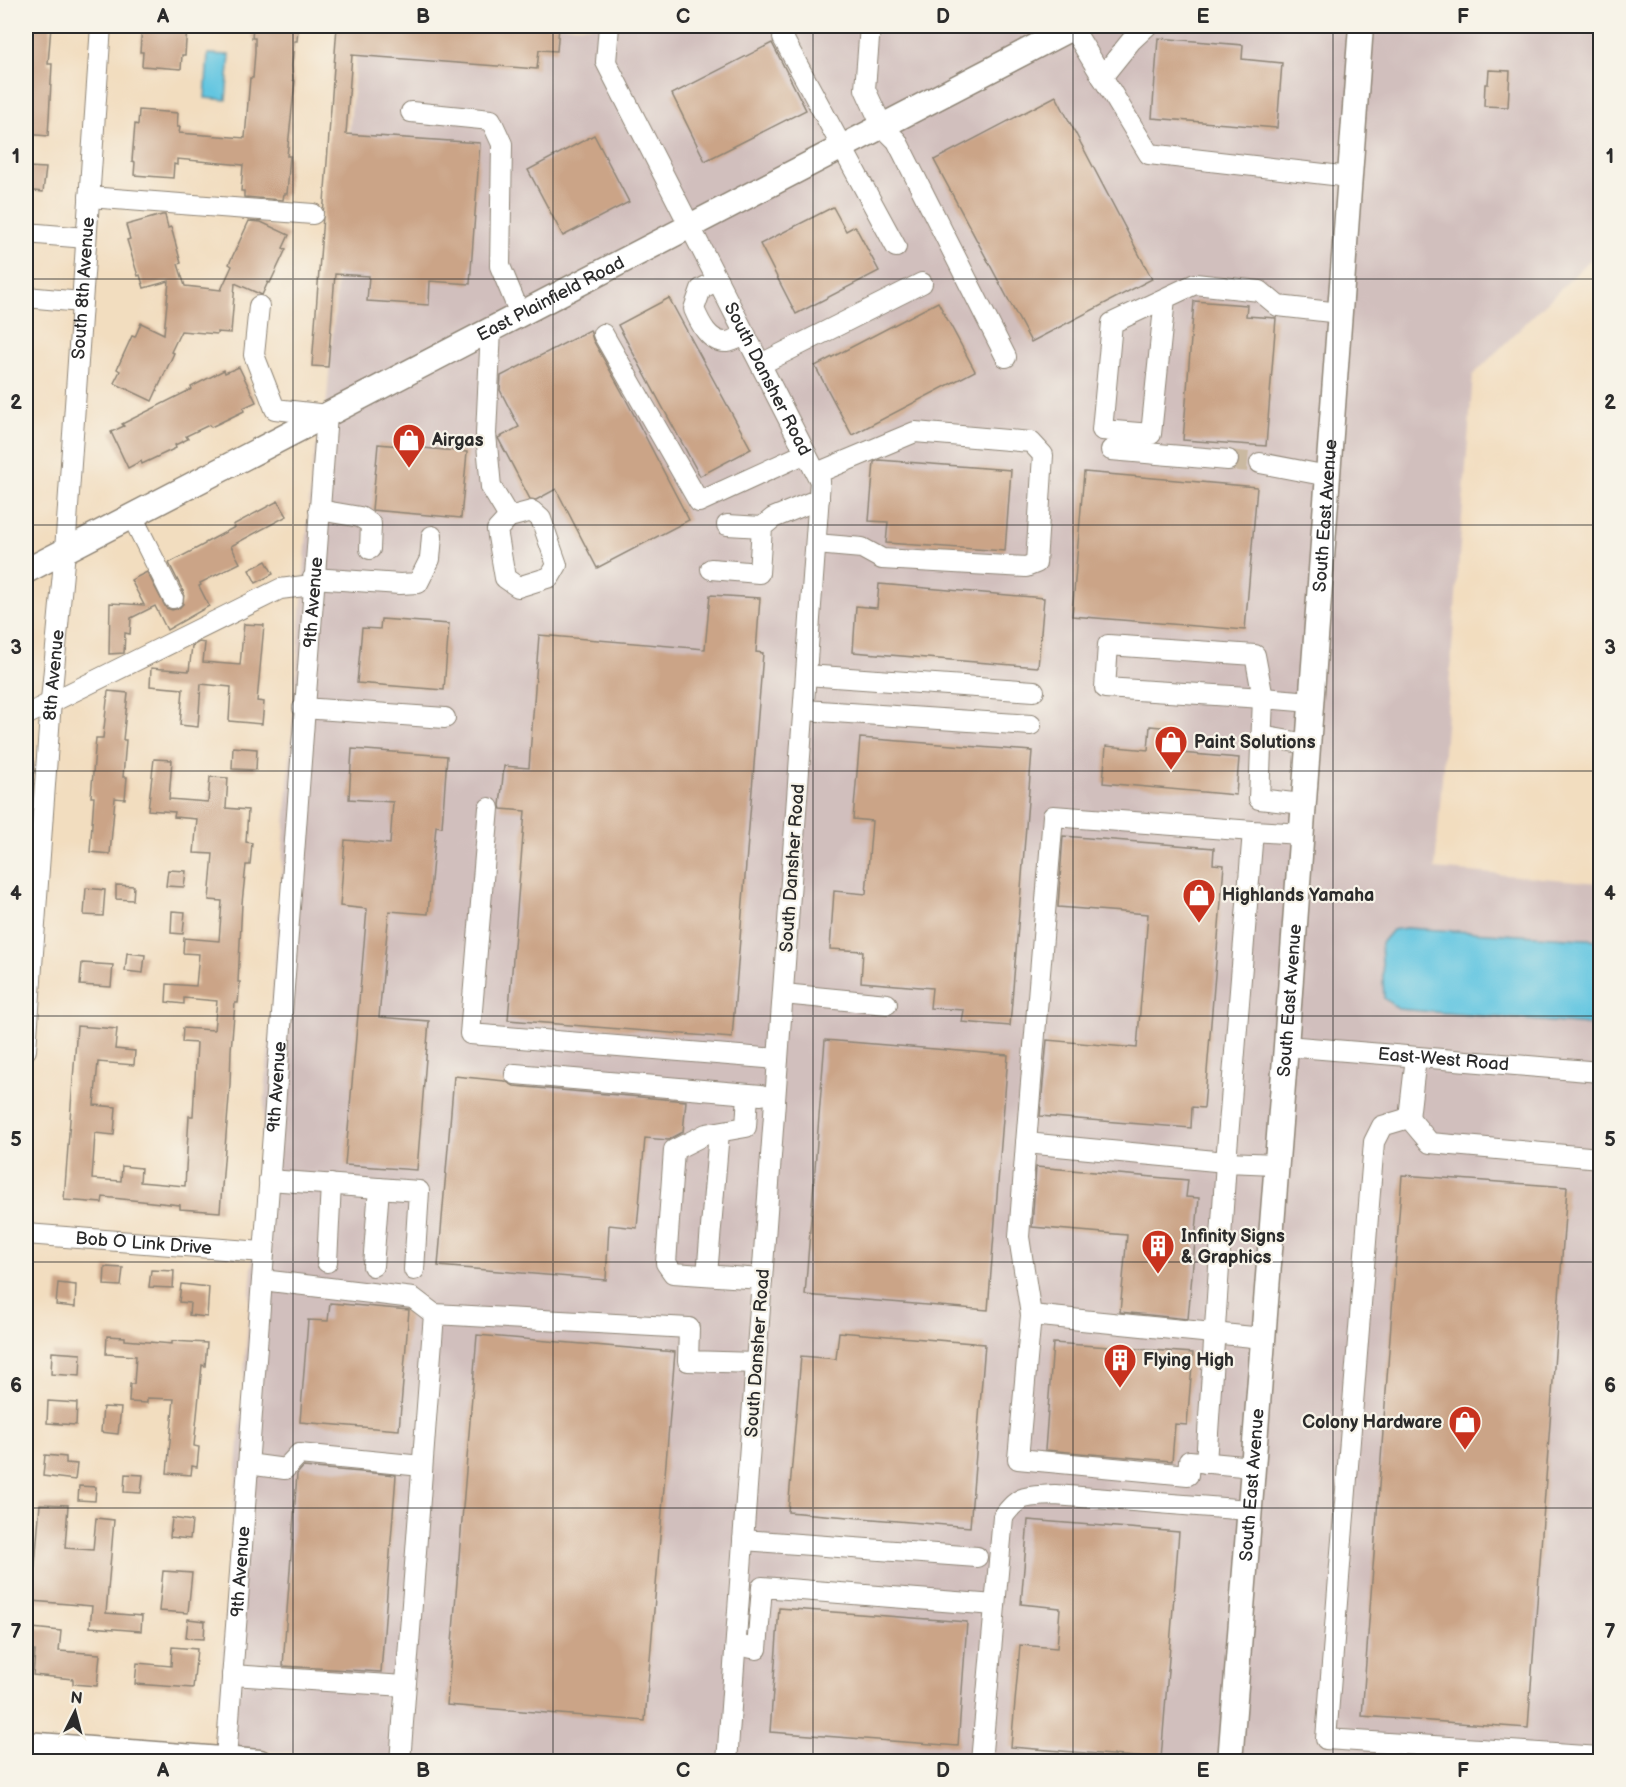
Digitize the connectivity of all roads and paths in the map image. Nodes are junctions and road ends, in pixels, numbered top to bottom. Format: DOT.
graph roads {
  1 [pos="101,26"];
  2 [pos="609,26"];
  3 [pos="870,26"];
  4 [pos="1073,26"];
  5 [pos="1147,26"];
  6 [pos="1361,26"];
  7 [pos="783,38"];
  8 [pos="1102,77"];
  9 [pos="411,112"];
  10 [pos="882,126"];
  11 [pos="842,147"];
  12 [pos="1350,177"];
  13 [pos="89,197"];
  14 [pos="312,214"];
  15 [pos="690,225"];
  16 [pos="26,233"];
  17 [pos="86,238"];
  18 [pos="896,247"];
  19 [pos="718,280"];
  20 [pos="922,283"];
  21 [pos="26,297"];
  22 [pos="1165,298"];
  23 [pos="81,302"];
  24 [pos="259,306"];
  25 [pos="1340,313"];
  26 [pos="520,314"];
  27 [pos="491,329"];
  28 [pos="603,334"];
  29 [pos="746,335"];
  30 [pos="1006,357"];
  31 [pos="761,364"];
  32 [pos="327,415"];
  33 [pos="1111,450"];
  34 [pos="806,453"];
  35 [pos="1228,460"];
  36 [pos="1260,463"];
  37 [pos="817,473"];
  38 [pos="1328,476"];
  39 [pos="819,500"];
  40 [pos="319,510"];
  41 [pos="132,516"];
  42 [pos="508,518"];
  43 [pos="727,525"];
  44 [pos="762,527"];
  45 [pos="432,536"];
  46 [pos="816,544"];
  47 [pos="370,549"];
  48 [pos="65,551"];
  49 [pos="711,569"];
  50 [pos="26,571"];
  51 [pos="313,582"];
  52 [pos="173,598"];
  53 [pos="806,675"];
  54 [pos="1034,691"];
  55 [pos="1263,698"];
  56 [pos="51,702"];
  57 [pos="1311,702"];
  58 [pos="303,708"];
  59 [pos="804,710"];
  60 [pos="26,715"];
  61 [pos="445,718"];
  62 [pos="1031,725"];
  63 [pos="1261,736"];
  64 [pos="1307,744"];
  65 [pos="1303,804"];
  66 [pos="489,808"];
  67 [pos="1253,831"];
  68 [pos="1301,834"];
  69 [pos="783,994"];
  70 [pos="887,1004"];
  71 [pos="1286,1046"];
  72 [pos="26,1050"];
  73 [pos="1416,1057"];
  74 [pos="778,1059"];
  75 [pos="1600,1072"];
  76 [pos="515,1074"];
  77 [pos="748,1094"];
  78 [pos="776,1096"];
  79 [pos="1409,1118"];
  80 [pos="719,1132"];
  81 [pos="1026,1143"];
  82 [pos="1600,1158"];
  83 [pos="1226,1162"];
  84 [pos="1276,1164"];
  85 [pos="269,1180"];
  86 [pos="331,1184"];
  87 [pos="379,1188"];
  88 [pos="26,1234"];
  89 [pos="264,1252"];
  90 [pos="327,1262"];
  91 [pos="373,1266"];
  92 [pos="414,1270"];
  93 [pos="707,1275"];
  94 [pos="762,1279"];
  95 [pos="262,1280"];
  96 [pos="434,1314"];
  97 [pos="1031,1315"];
  98 [pos="1215,1333"];
  99 [pos="1263,1338"];
  100 [pos="756,1363"];
  101 [pos="1206,1463"];
  102 [pos="248,1464"];
  103 [pos="422,1466"];
  104 [pos="1253,1467"];
  105 [pos="1249,1510"];
  106 [pos="743,1540"];
  107 [pos="977,1557"];
  108 [pos="995,1605"];
  109 [pos="736,1646"];
  110 [pos="232,1675"];
  111 [pos="405,1686"];
  112 [pos="26,1744"];
  113 [pos="70,1754"];
  114 [pos="109,1756"];
  115 [pos="226,1759"];
  116 [pos="1600,1759"];
  117 [pos="260,1761"];
  118 [pos="400,1761"];
  119 [pos="727,1761"];
  120 [pos="981,1761"];
  121 [pos="1230,1761"];
  1 -- 13 [label="street, South 8th Avenue"];
  2 -- 15 [label="street, South Dansher Road"];
  3 -- 10 [label="street"];
  4 -- 8 [label="street"];
  4 -- 10 [label="main road, East Plainfield Road"];
  5 -- 8 [label="street"];
  6 -- 12 [label="main road, South East Avenue"];
  7 -- 11 [label="street"];
  8 -- 12 [label="street"];
  9 -- 26 [label="street"];
  10 -- 11 [label="main road, East Plainfield Road"];
  10 -- 30 [label="street"];
  11 -- 15 [label="main road, East Plainfield Road"];
  11 -- 18 [label="street"];
  12 -- 25 [label="main road, South East Avenue"];
  13 -- 14 [label="street"];
  13 -- 17 [label="street, South 8th Avenue"];
  15 -- 19 [label="street, South Dansher Road"];
  15 -- 26 [label="main road, East Plainfield Road"];
  16 -- 17 [label="street"];
  17 -- 23 [label="street, South 8th Avenue"];
  19 -- 29 [label="street, South Dansher Road"];
  19 -- 29 [label="street"];
  20 -- 31 [label="street"];
  21 -- 23 [label="street"];
  22 -- 22 [label="street"];
  22 -- 25 [label="street"];
  23 -- 48 [label="street, South 8th Avenue"];
  24 -- 32 [label="street"];
  25 -- 38 [label="main road, South East Avenue"];
  26 -- 27 [label="main road, East Plainfield Road"];
  27 -- 32 [label="main road, East Plainfield Road"];
  27 -- 42 [label="street"];
  28 -- 34 [label="street"];
  29 -- 31 [label="street, South Dansher Road"];
  31 -- 34 [label="street, South Dansher Road"];
  32 -- 40 [label="street, 9th Avenue"];
  32 -- 41 [label="main road, East Plainfield Road"];
  33 -- 35 [label="street"];
  34 -- 37 [label="street, South Dansher Road"];
  36 -- 38 [label="street"];
  37 -- 39 [label="street, South Dansher Road"];
  37 -- 46 [label="street"];
  38 -- 57 [label="main road, South East Avenue"];
  39 -- 44 [label="street"];
  39 -- 46 [label="street, South Dansher Road"];
  40 -- 47 [label="street"];
  40 -- 51 [label="street, 9th Avenue"];
  41 -- 48 [label="main road, East Plainfield Road"];
  41 -- 52 [label="street"];
  43 -- 44 [label="street"];
  44 -- 49 [label="street"];
  45 -- 51 [label="street"];
  46 -- 53 [label="street, South Dansher Road"];
  48 -- 50 [label="main road, East Plainfield Road"];
  48 -- 56 [label="street, 8th Avenue"];
  51 -- 56 [label="street"];
  51 -- 58 [label="street, 9th Avenue"];
  53 -- 54 [label="street"];
  53 -- 59 [label="street, South Dansher Road"];
  55 -- 55 [label="street"];
  55 -- 57 [label="street"];
  55 -- 63 [label="street"];
  56 -- 60 [label="street"];
  56 -- 72 [label="street, 8th Avenue"];
  57 -- 64 [label="main road, South East Avenue"];
  58 -- 61 [label="street"];
  58 -- 85 [label="street, 9th Avenue"];
  59 -- 62 [label="street"];
  59 -- 69 [label="street, South Dansher Road"];
  63 -- 64 [label="street"];
  63 -- 65 [label="street"];
  64 -- 65 [label="main road, South East Avenue"];
  65 -- 68 [label="main road, South East Avenue"];
  66 -- 74 [label="street"];
  67 -- 68 [label="street"];
  67 -- 81 [label="street"];
  67 -- 83 [label="street"];
  68 -- 71 [label="main road, South East Avenue"];
  69 -- 70 [label="street"];
  69 -- 74 [label="street, South Dansher Road"];
  71 -- 73 [label="street, East-West Road"];
  71 -- 84 [label="main road, South East Avenue"];
  73 -- 75 [label="street, East-West Road"];
  73 -- 79 [label="street"];
  74 -- 78 [label="street, South Dansher Road"];
  76 -- 77 [label="street"];
  77 -- 78 [label="street"];
  77 -- 80 [label="street"];
  78 -- 94 [label="street, South Dansher Road"];
  79 -- 82 [label="street"];
  79 -- 116 [label="street"];
  80 -- 93 [label="street"];
  80 -- 93 [label="street"];
  81 -- 83 [label="street"];
  81 -- 97 [label="street"];
  83 -- 84 [label="street"];
  83 -- 98 [label="street"];
  84 -- 99 [label="main road, South East Avenue"];
  85 -- 86 [label="street"];
  85 -- 89 [label="street, 9th Avenue"];
  86 -- 87 [label="street"];
  86 -- 90 [label="street"];
  87 -- 91 [label="street"];
  87 -- 92 [label="street"];
  88 -- 89 [label="street, Bob O Link Drive"];
  89 -- 95 [label="street, 9th Avenue"];
  93 -- 94 [label="street"];
  94 -- 100 [label="street, South Dansher Road"];
  95 -- 96 [label="street"];
  95 -- 102 [label="street, 9th Avenue"];
  96 -- 100 [label="street"];
  96 -- 103 [label="street"];
  97 -- 98 [label="street"];
  97 -- 101 [label="street"];
  98 -- 99 [label="street"];
  98 -- 101 [label="street"];
  99 -- 104 [label="main road, South East Avenue"];
  100 -- 106 [label="street, South Dansher Road"];
  101 -- 104 [label="street"];
  102 -- 103 [label="street"];
  102 -- 110 [label="street, 9th Avenue"];
  103 -- 111 [label="street"];
  104 -- 105 [label="main road, South East Avenue"];
  105 -- 108 [label="street"];
  105 -- 121 [label="main road, South East Avenue"];
  106 -- 107 [label="street"];
  106 -- 109 [label="street, South Dansher Road"];
  108 -- 109 [label="street"];
  108 -- 120 [label="street"];
  109 -- 119 [label="street, South Dansher Road"];
  110 -- 111 [label="street"];
  110 -- 115 [label="street, 9th Avenue"];
  111 -- 118 [label="street"];
  112 -- 113 [label="main road"];
  113 -- 114 [label="main road"];
  114 -- 115 [label="main road"];
  115 -- 117 [label="main road"];
}
